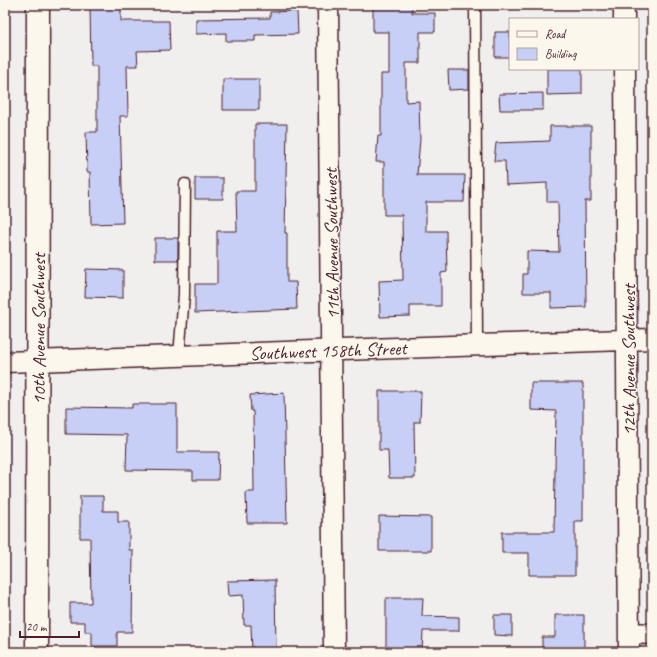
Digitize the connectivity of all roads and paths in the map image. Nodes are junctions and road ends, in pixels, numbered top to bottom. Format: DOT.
graph roads {
  1 [pos="38,5"];
  2 [pos="328,5"];
  3 [pos="475,5"];
  4 [pos="624,5"];
  5 [pos="624,18"];
  6 [pos="625,70"];
  7 [pos="185,184"];
  8 [pos="652,339"];
  9 [pos="628,340"];
  10 [pos="477,345"];
  11 [pos="332,350"];
  12 [pos="179,356"];
  13 [pos="38,360"];
  14 [pos="5,362"];
  15 [pos="652,634"];
  16 [pos="629,643"];
  17 [pos="36,652"];
  18 [pos="334,652"];
  1 -- 13 [label="street, 10th Avenue Southwest"];
  2 -- 11 [label="street, 11th Avenue Southwest"];
  3 -- 10 [label="lane"];
  4 -- 5 [label="street"];
  6 -- 9 [label="street, 12th Avenue Southwest"];
  7 -- 12 [label="lane"];
  8 -- 9 [label="street, Southwest 158th Street"];
  9 -- 10 [label="street, Southwest 158th Street"];
  9 -- 16 [label="street, 12th Avenue Southwest"];
  10 -- 11 [label="street, Southwest 158th Street"];
  11 -- 12 [label="street, Southwest 158th Street"];
  11 -- 18 [label="street, 11th Avenue Southwest"];
  12 -- 13 [label="street, Southwest 158th Street"];
  13 -- 14 [label="street, Southwest 158th Street"];
  13 -- 17 [label="street, 10th Avenue Southwest"];
  15 -- 16 [label="street"];
}
